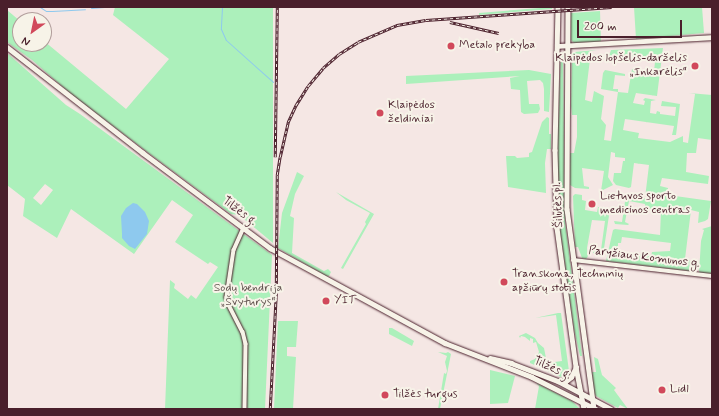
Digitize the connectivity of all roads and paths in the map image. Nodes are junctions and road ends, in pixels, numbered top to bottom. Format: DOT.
graph roads {
  1 [pos="558,7"];
  2 [pos="568,7"];
  3 [pos="712,37"];
  4 [pos="557,46"];
  5 [pos="568,46"];
  6 [pos="7,47"];
  7 [pos="244,228"];
  8 [pos="573,260"];
  9 [pos="712,276"];
  10 [pos="480,357"];
  11 [pos="576,367"];
  12 [pos="558,381"];
  13 [pos="582,395"];
  14 [pos="593,400"];
  15 [pos="583,402"];
  16 [pos="245,409"];
  17 [pos="584,409"];
  18 [pos="595,409"];
  19 [pos="611,409"];
  1 -- 4 [label="main road, Šilutės pl."];
  2 -- 5 [label="main road, Šilutės pl."];
  3 -- 5 [label="main road"];
  4 -- 5 [label="main road"];
  4 -- 11 [label="main road, Šilutės pl."];
  5 -- 8 [label="main road, Šilutės pl."];
  6 -- 7 [label="main road, Tilžės g."];
  7 -- 10 [label="main road, Tilžės g."];
  7 -- 16 [label="street"];
  8 -- 9 [label="street, Paryžiaus Komunos g."];
  8 -- 14 [label="main road, Šilutės pl."];
  10 -- 12 [label="main road, Tilžės g."];
  10 -- 15 [label="main road, Tilžės g."];
  11 -- 12 [label="main road"];
  11 -- 13 [label="main road, Šilutės pl."];
  12 -- 13 [label="main road, Tilžės g."];
  13 -- 14 [label="main road, Tilžės g."];
  13 -- 15 [label="main road, Šilutės pl."];
  14 -- 18 [label="main road, Šilutės pl."];
  14 -- 19 [label="main road, Tilžės g."];
  15 -- 17 [label="main road, Šilutės pl."];
  15 -- 18 [label="main road, Tilžės g."];
}
